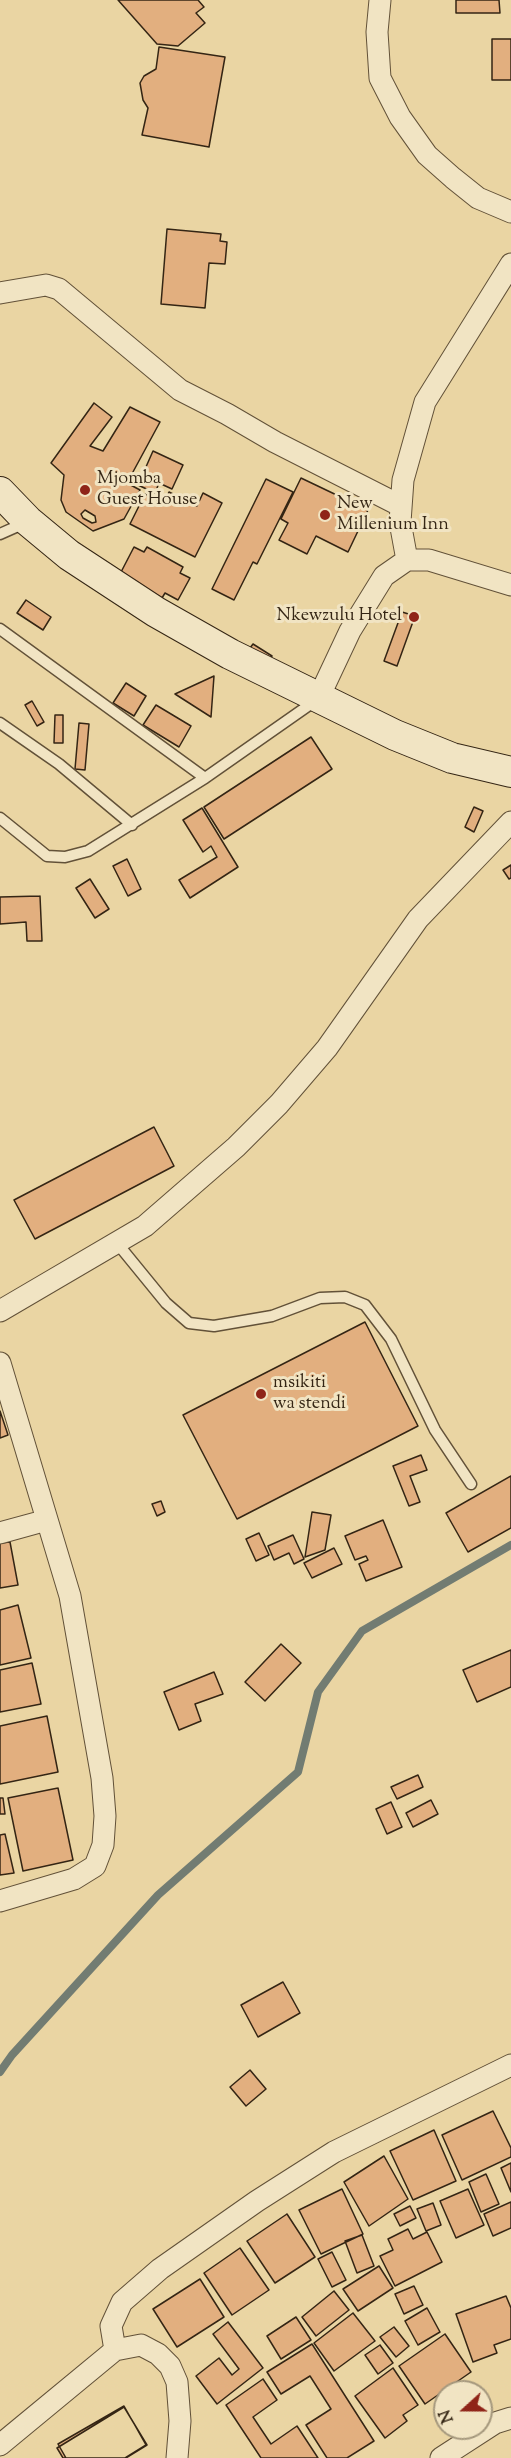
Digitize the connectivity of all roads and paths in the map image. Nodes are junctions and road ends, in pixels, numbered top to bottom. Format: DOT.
graph roads {
  1 [pos="380,0"];
  2 [pos="511,212"];
  3 [pos="511,264"];
  4 [pos="0,293"];
  5 [pos="0,492"];
  6 [pos="401,506"];
  7 [pos="28,521"];
  8 [pos="0,534"];
  9 [pos="407,560"];
  10 [pos="511,585"];
  11 [pos="0,629"];
  12 [pos="318,699"];
  13 [pos="0,723"];
  14 [pos="511,772"];
  15 [pos="206,778"];
  16 [pos="0,818"];
  17 [pos="511,822"];
  18 [pos="132,825"];
  19 [pos="117,1243"];
  20 [pos="0,1311"];
  21 [pos="0,1363"];
  22 [pos="471,1484"];
  23 [pos="47,1520"];
  24 [pos="0,1533"];
  25 [pos="0,1901"];
  26 [pos="511,2065"];
  27 [pos="115,2350"];
  28 [pos="511,2418"];
  29 [pos="0,2445"];
  30 [pos="177,2458"];
  31 [pos="441,2458"];
  1 -- 2 [label="street"];
  3 -- 6 [label="street"];
  4 -- 6 [label="street"];
  5 -- 7 [label="main road"];
  6 -- 9 [label="street"];
  7 -- 8 [label="lane"];
  7 -- 12 [label="main road"];
  9 -- 10 [label="street"];
  9 -- 12 [label="street"];
  11 -- 15 [label="lane"];
  12 -- 14 [label="main road"];
  12 -- 15 [label="lane"];
  13 -- 18 [label="lane"];
  15 -- 18 [label="lane"];
  16 -- 18 [label="lane"];
  17 -- 19 [label="street"];
  19 -- 20 [label="street"];
  19 -- 22 [label="lane"];
  21 -- 23 [label="street"];
  23 -- 24 [label="street"];
  23 -- 25 [label="street"];
  26 -- 27 [label="street"];
  27 -- 29 [label="street"];
  27 -- 30 [label="street"];
  28 -- 31 [label="street"];
}
